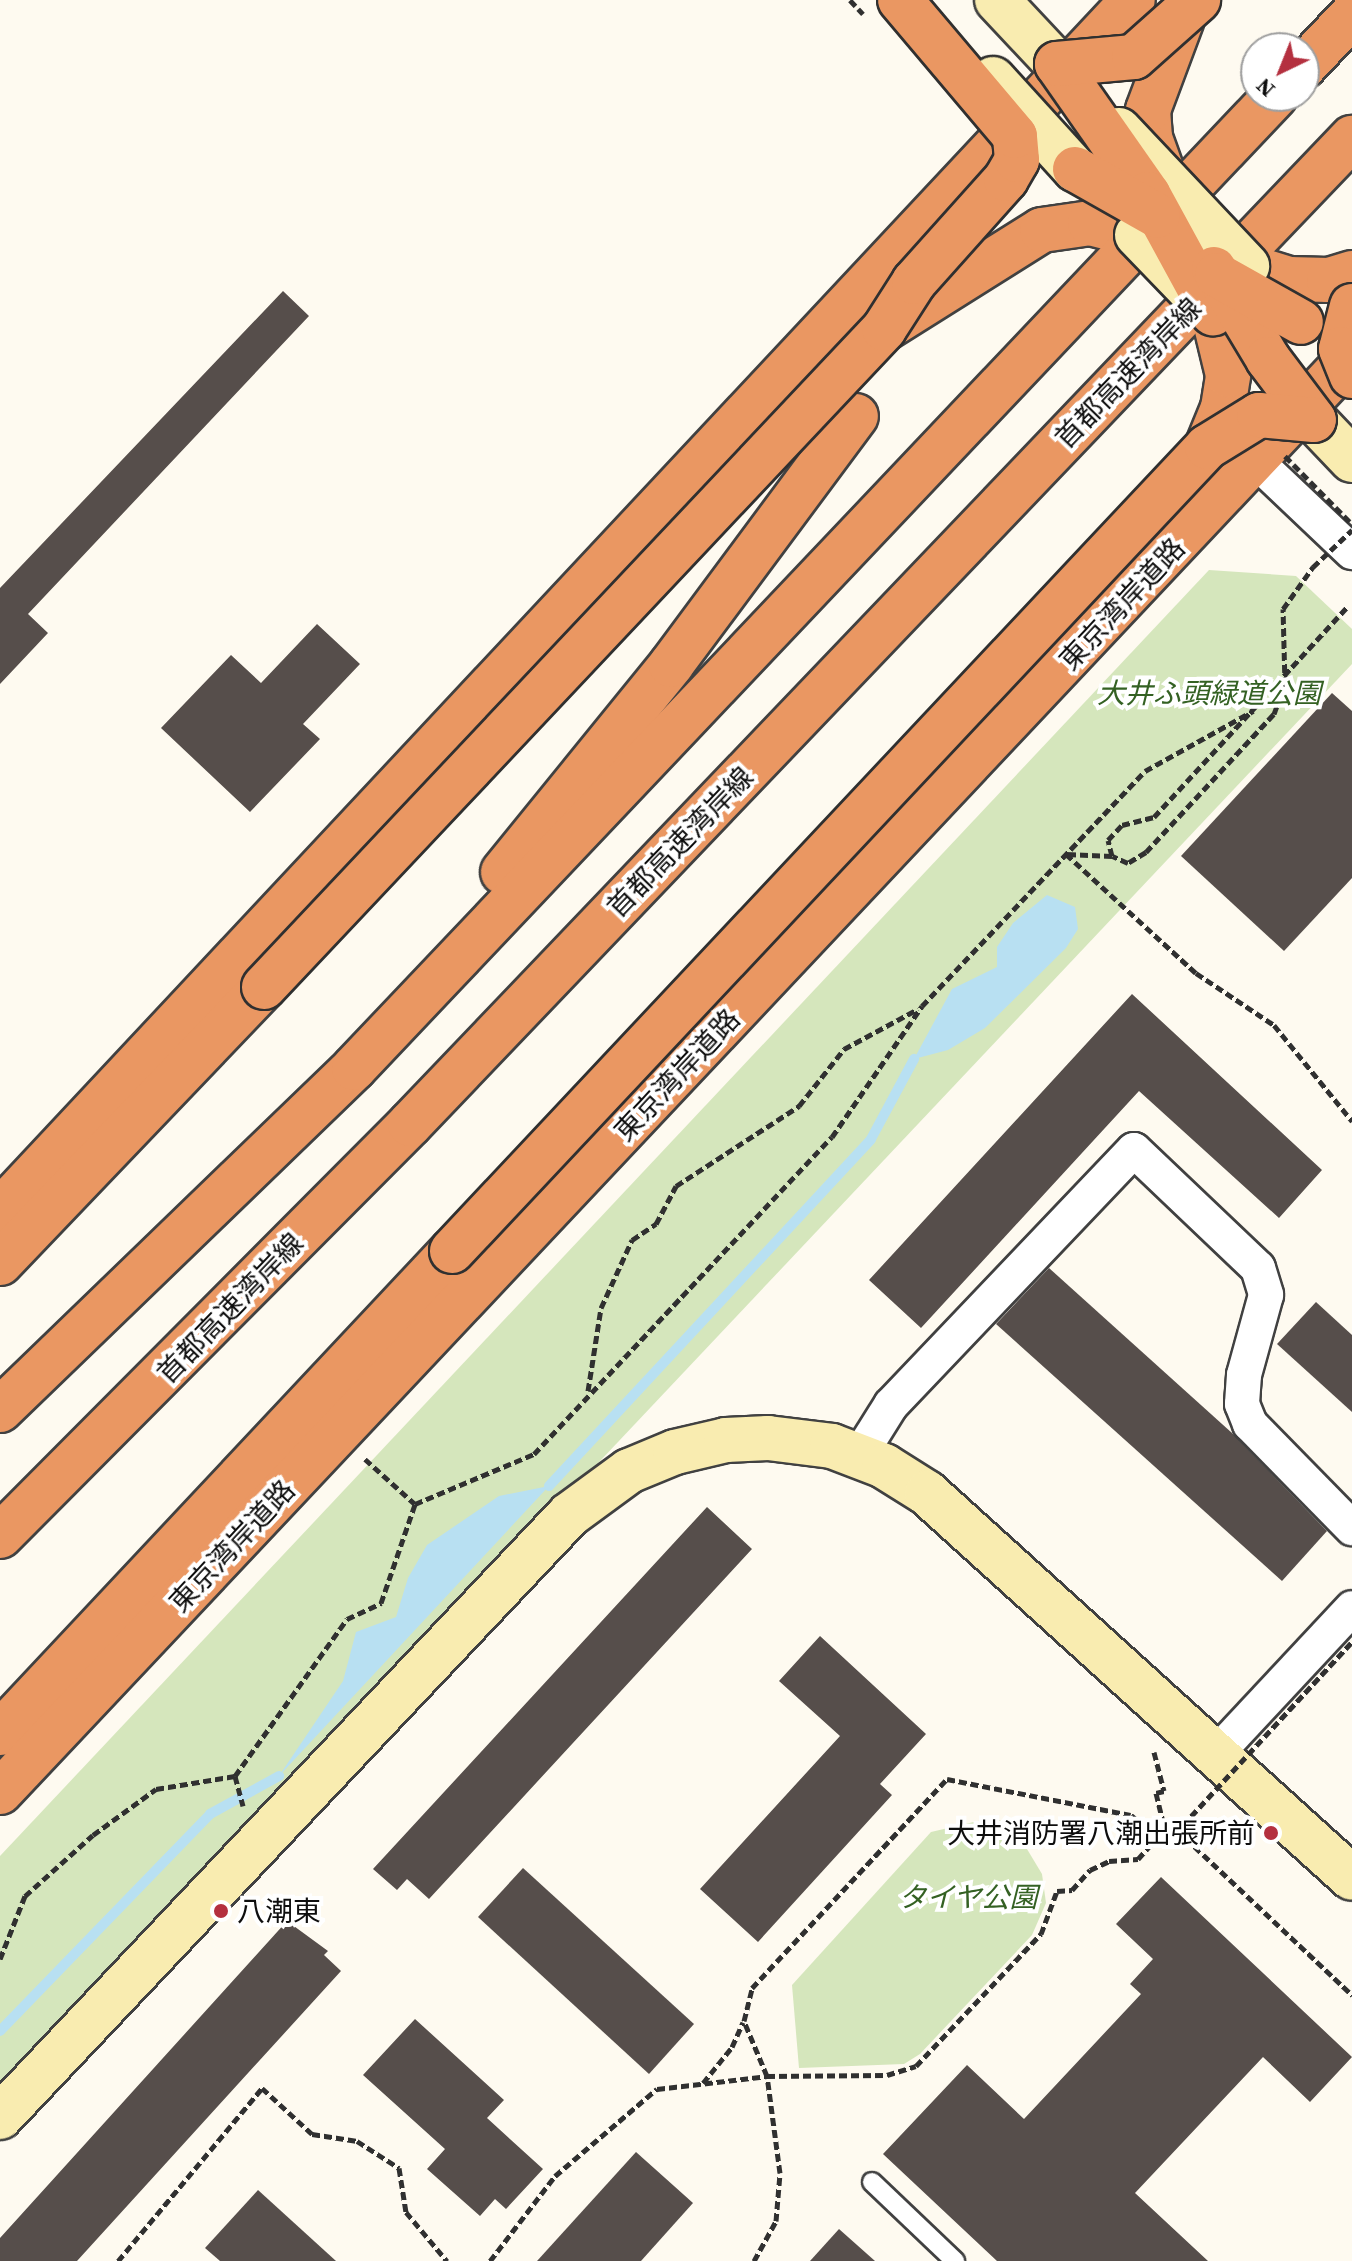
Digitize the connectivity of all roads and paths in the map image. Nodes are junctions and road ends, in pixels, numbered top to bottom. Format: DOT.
graph roads {
  1 [pos="900,0"];
  2 [pos="921,0"];
  3 [pos="997,0"];
  4 [pos="1133,0"];
  5 [pos="1190,10"];
  6 [pos="1352,15"];
  7 [pos="1320,49"];
  8 [pos="1057,64"];
  9 [pos="1260,112"];
  10 [pos="1352,138"];
  11 [pos="1153,209"];
  12 [pos="1211,269"];
  13 [pos="1352,273"];
  14 [pos="1352,306"];
  15 [pos="884,329"];
  16 [pos="1352,356"];
  17 [pos="1352,377"];
  18 [pos="856,416"];
  19 [pos="1314,420"];
  20 [pos="1207,447"];
  21 [pos="1268,456"];
  22 [pos="1352,460"];
  23 [pos="1352,524"];
  24 [pos="1352,530"];
  25 [pos="1352,552"];
  26 [pos="1347,607"];
  27 [pos="1253,711"];
  28 [pos="1066,854"];
  29 [pos="1112,856"];
  30 [pos="922,1006"];
  31 [pos="354,1068"];
  32 [pos="1352,1121"];
  33 [pos="0,1211"];
  34 [pos="452,1251"];
  35 [pos="0,1263"];
  36 [pos="588,1392"];
  37 [pos="133,1407"];
  38 [pos="0,1410"];
  39 [pos="859,1456"];
  40 [pos="363,1458"];
  41 [pos="311,1461"];
  42 [pos="415,1504"];
  43 [pos="1352,1528"];
  44 [pos="0,1536"];
  45 [pos="0,1553"];
  46 [pos="1352,1608"];
  47 [pos="1352,1642"];
  48 [pos="0,1733"];
  49 [pos="1154,1752"];
  50 [pos="1217,1753"];
  51 [pos="235,1776"];
  52 [pos="3,1788"];
  53 [pos="245,1812"];
  54 [pos="1177,1830"];
  55 [pos="1166,1834"];
  56 [pos="1157,1838"];
  57 [pos="1352,1878"];
  58 [pos="0,1959"];
  59 [pos="1352,1995"];
  60 [pos="744,2021"];
  61 [pos="767,2076"];
  62 [pos="701,2084"];
  63 [pos="0,2117"];
  64 [pos="872,2182"];
  65 [pos="118,2261"];
  66 [pos="447,2261"];
  67 [pos="490,2261"];
  68 [pos="754,2261"];
  69 [pos="955,2261"];
  1 -- 15 [label="highway, bridge"];
  2 -- 11 [label="street, bridge"];
  3 -- 8 [label="street"];
  4 -- 33 [label="highway"];
  5 -- 8 [label="highway, bridge"];
  5 -- 11 [label="highway"];
  6 -- 7 [label="highway"];
  8 -- 11 [label="highway, bridge"];
  9 -- 31 [label="highway"];
  10 -- 37 [label="highway, 首都高速湾岸線"];
  11 -- 12 [label="highway, bridge"];
  11 -- 12 [label="street, bridge"];
  11 -- 12 [label="street, bridge"];
  11 -- 12 [label="highway, bridge"];
  11 -- 15 [label="highway"];
  12 -- 13 [label="highway"];
  12 -- 17 [label="street, bridge"];
  12 -- 19 [label="highway, bridge"];
  12 -- 20 [label="highway"];
  14 -- 17 [label="highway, bridge"];
  15 -- 35 [label="highway, bridge"];
  16 -- 21 [label="highway, 東京湾岸道路"];
  18 -- 31 [label="highway"];
  19 -- 20 [label="highway, bridge"];
  19 -- 22 [label="street"];
  20 -- 34 [label="highway, bridge"];
  21 -- 23 [label="path, bridge"];
  21 -- 25 [label="street"];
  21 -- 41 [label="highway, 東京湾岸道路"];
  24 -- 29 [label="path, bridge"];
  26 -- 27 [label="path"];
  27 -- 28 [label="path"];
  27 -- 29 [label="path"];
  28 -- 29 [label="path"];
  28 -- 30 [label="path"];
  28 -- 32 [label="path"];
  30 -- 36 [label="path"];
  30 -- 36 [label="path"];
  31 -- 38 [label="highway"];
  34 -- 41 [label="highway"];
  34 -- 48 [label="highway"];
  36 -- 42 [label="path"];
  37 -- 44 [label="highway, 首都高速湾岸線"];
  37 -- 45 [label="highway"];
  39 -- 43 [label="street"];
  39 -- 50 [label="street"];
  39 -- 63 [label="street"];
  40 -- 42 [label="path"];
  41 -- 52 [label="highway, 東京湾岸道路"];
  42 -- 51 [label="path"];
  46 -- 50 [label="street"];
  47 -- 54 [label="path, bridge"];
  49 -- 55 [label="path"];
  50 -- 57 [label="street"];
  51 -- 53 [label="path"];
  51 -- 58 [label="path"];
  54 -- 55 [label="path"];
  54 -- 59 [label="path"];
  55 -- 56 [label="path"];
  56 -- 60 [label="path"];
  56 -- 61 [label="path"];
  60 -- 61 [label="path"];
  60 -- 62 [label="path"];
  61 -- 62 [label="path"];
  61 -- 68 [label="path"];
  62 -- 67 [label="path"];
  64 -- 69 [label="lane"];
  65 -- 66 [label="path"];
}
